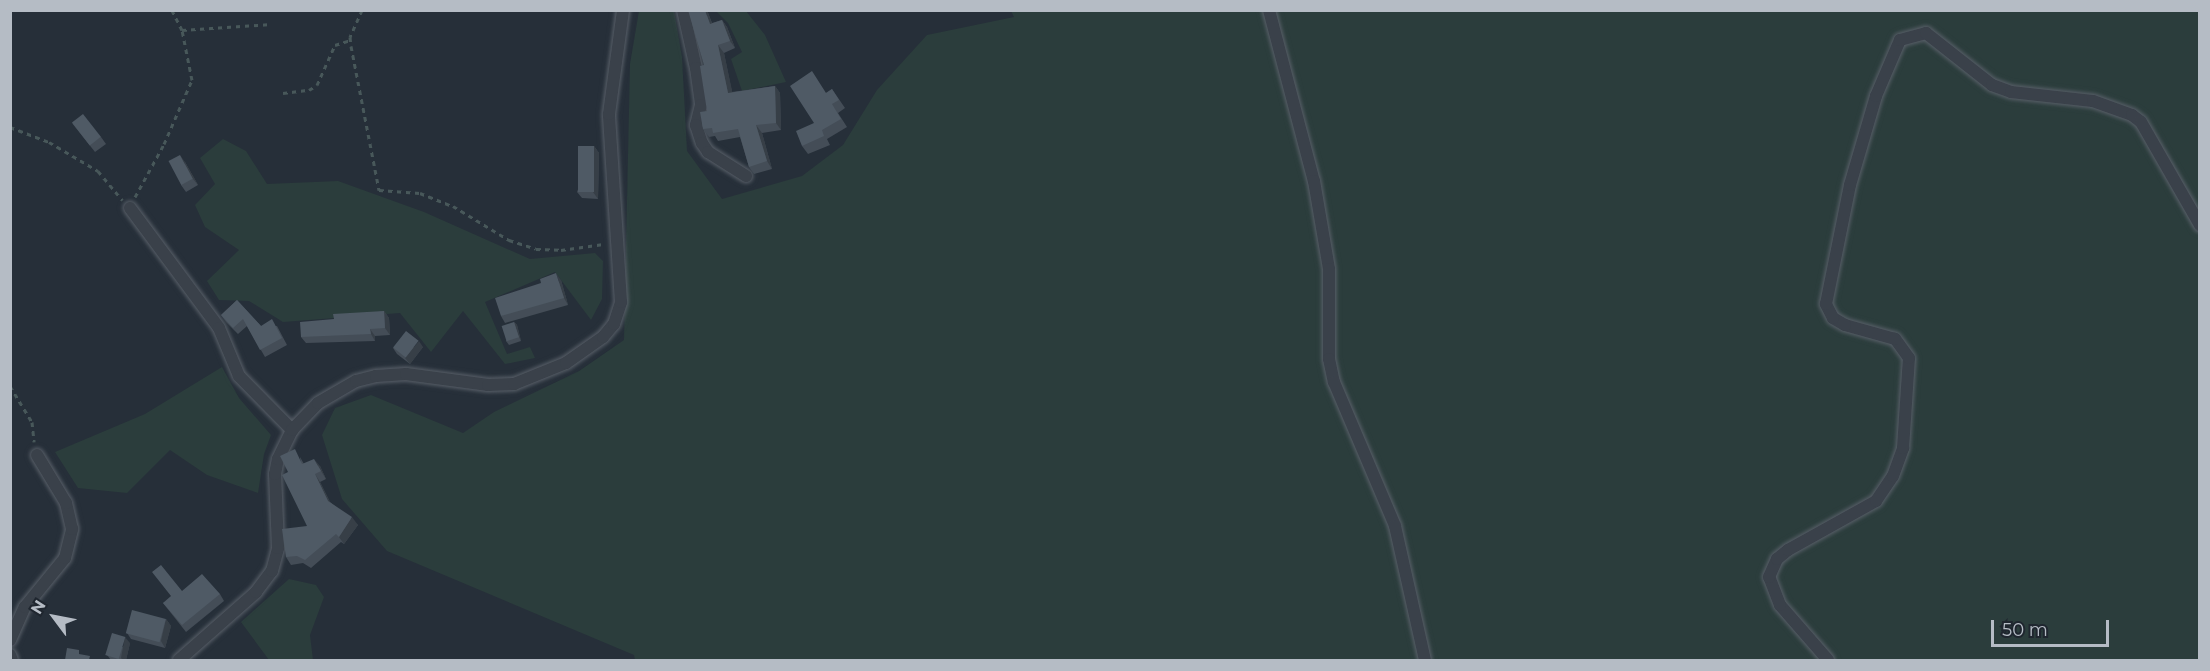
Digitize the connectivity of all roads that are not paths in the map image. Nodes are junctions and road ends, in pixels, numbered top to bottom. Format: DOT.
graph roads {
  1 [pos="623,10"];
  2 [pos="683,10"];
  3 [pos="1269,10"];
  4 [pos="746,176"];
  5 [pos="130,208"];
  6 [pos="2199,225"];
  7 [pos="292,430"];
  8 [pos="37,455"];
  9 [pos="10,640"];
  10 [pos="10,655"];
  11 [pos="12,660"];
  12 [pos="179,660"];
  13 [pos="1425,660"];
  14 [pos="1828,660"];
  1 -- 7 [label="street"];
  2 -- 4 [label="street"];
  3 -- 13 [label="street"];
  5 -- 7 [label="street"];
  6 -- 14 [label="street"];
  7 -- 12 [label="street"];
  8 -- 9 [label="street"];
  10 -- 11 [label="street"];
}
